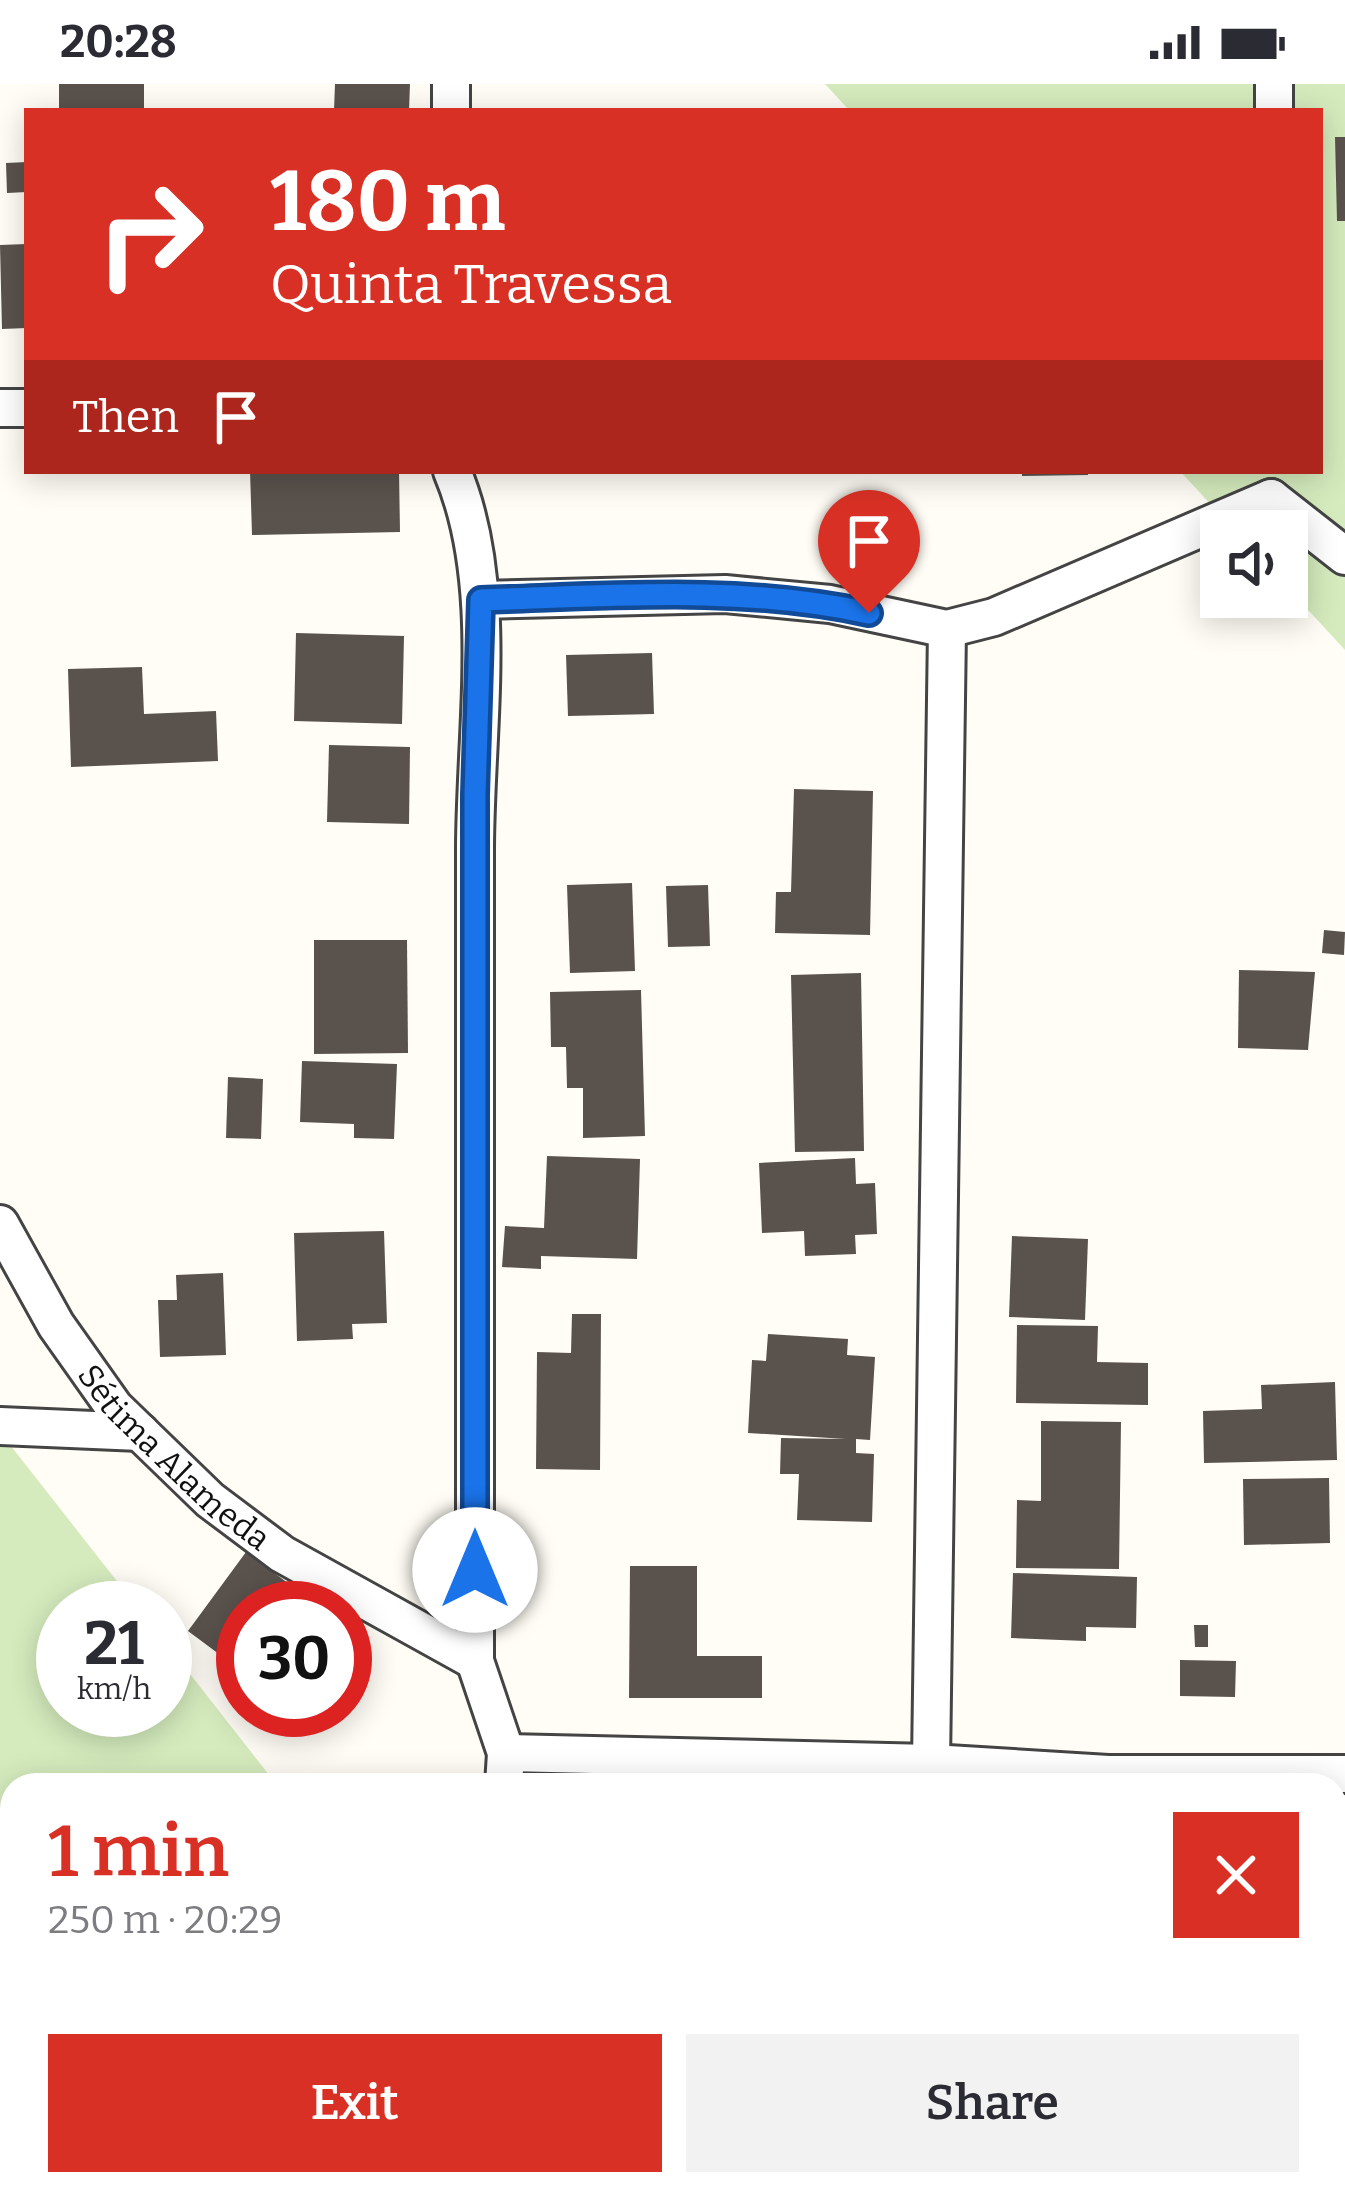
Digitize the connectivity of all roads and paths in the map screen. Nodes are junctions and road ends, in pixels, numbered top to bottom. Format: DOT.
graph roads {
  1 [pos="453,474"];
  2 [pos="1271,485"];
  3 [pos="1345,556"];
  4 [pos="481,600"];
  5 [pos="947,629"];
  6 [pos="0,1224"];
  7 [pos="0,1426"];
  8 [pos="140,1432"];
  9 [pos="475,1661"];
  10 [pos="931,1763"];
  11 [pos="505,1769"];
  12 [pos="1036,1773"];
  1 -- 4 [label="street"];
  2 -- 3 [label="street"];
  2 -- 5 [label="street"];
  4 -- 5 [label="street"];
  4 -- 9 [label="street"];
  5 -- 10 [label="street"];
  6 -- 8 [label="street, Sétima Alameda"];
  7 -- 8 [label="street"];
  8 -- 9 [label="street, Sétima Alameda"];
  9 -- 11 [label="street"];
  10 -- 11 [label="street"];
  10 -- 12 [label="street"];
}
